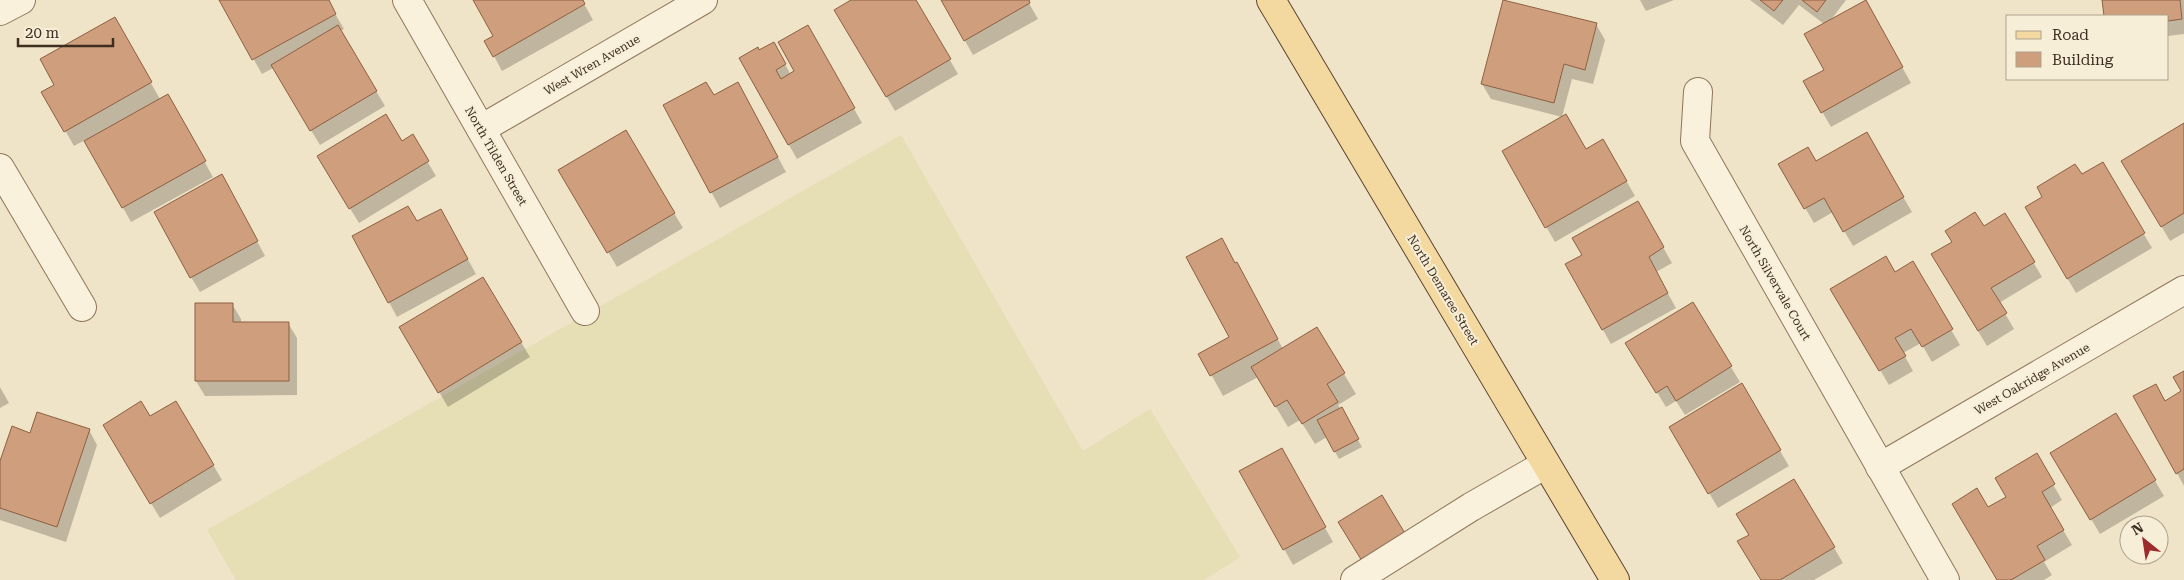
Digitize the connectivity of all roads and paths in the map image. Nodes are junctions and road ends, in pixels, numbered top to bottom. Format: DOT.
graph roads {
  1 [pos="21,0"];
  2 [pos="407,0"];
  3 [pos="703,0"];
  4 [pos="1273,0"];
  5 [pos="0,10"];
  6 [pos="1698,92"];
  7 [pos="481,129"];
  8 [pos="0,168"];
  9 [pos="2184,290"];
  10 [pos="82,308"];
  11 [pos="586,311"];
  12 [pos="1546,464"];
  13 [pos="1880,467"];
  14 [pos="1355,580"];
  15 [pos="1616,580"];
  16 [pos="1945,580"];
  1 -- 5 [label="street"];
  2 -- 7 [label="street, North Tilden Street"];
  3 -- 7 [label="street, West Wren Avenue"];
  4 -- 12 [label="main road, North Demaree Street"];
  6 -- 13 [label="street, North Silvervale Court"];
  7 -- 11 [label="street, North Tilden Street"];
  8 -- 10 [label="street"];
  9 -- 13 [label="street, West Oakridge Avenue"];
  12 -- 14 [label="street"];
  12 -- 15 [label="main road, North Demaree Street"];
  13 -- 16 [label="street, North Silvervale Court"];
}
